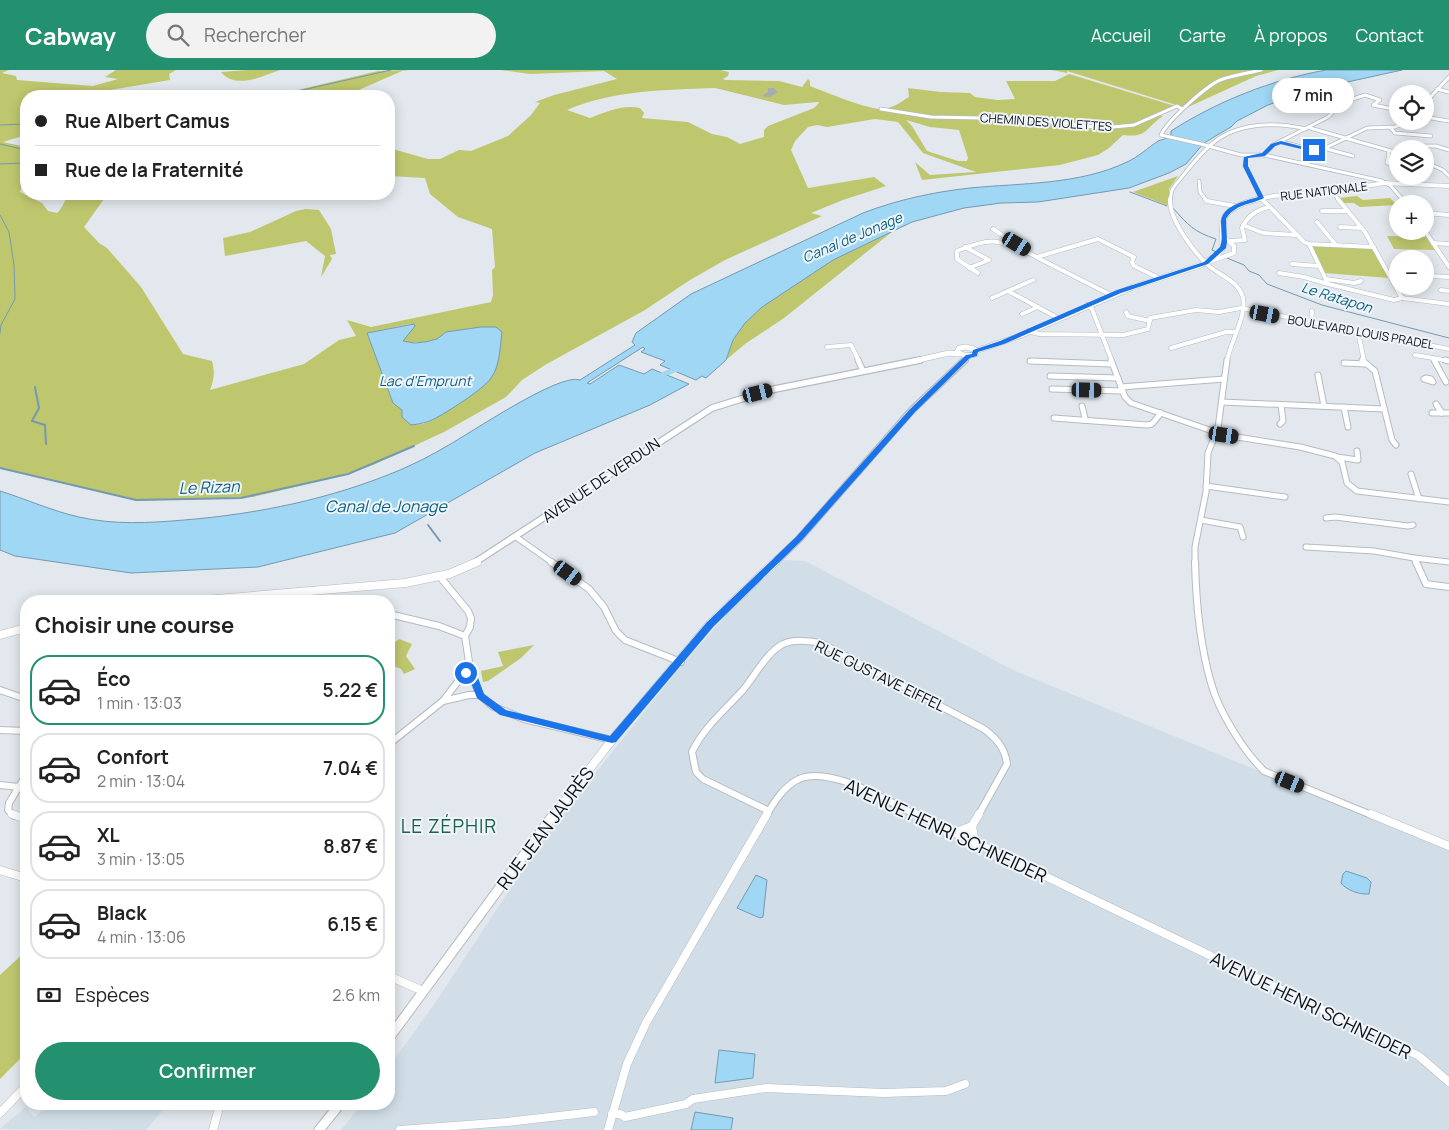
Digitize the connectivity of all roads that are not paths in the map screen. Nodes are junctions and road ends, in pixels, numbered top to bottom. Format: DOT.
graph roads {
  1 [pos="1261,70"];
  2 [pos="1449,77"];
  3 [pos="1437,89"];
  4 [pos="1434,92"];
  5 [pos="1449,92"];
  6 [pos="1353,99"];
  7 [pos="1322,106"];
  8 [pos="1389,108"];
  9 [pos="881,109"];
  10 [pos="1182,109"];
  11 [pos="1434,118"];
  12 [pos="1449,121"];
  13 [pos="1389,127"];
  14 [pos="1308,129"];
  15 [pos="1392,130"];
  16 [pos="1431,136"];
  17 [pos="1348,138"];
  18 [pos="1281,142"];
  19 [pos="1209,146"];
  20 [pos="1434,147"];
  21 [pos="1327,149"];
  22 [pos="1449,150"];
  23 [pos="1389,151"];
  24 [pos="1264,155"];
  25 [pos="1353,156"];
  26 [pos="1246,157"];
  27 [pos="1388,159"];
  28 [pos="1434,166"];
  29 [pos="1449,176"];
  30 [pos="1199,181"];
  31 [pos="1386,183"];
  32 [pos="1449,186"];
  33 [pos="1333,192"];
  34 [pos="1400,195"];
  35 [pos="1261,198"];
  36 [pos="1235,206"];
  37 [pos="1269,208"];
  38 [pos="1322,211"];
  39 [pos="1346,211"];
  40 [pos="1434,214"];
  41 [pos="1449,215"];
  42 [pos="1317,222"];
  43 [pos="1243,225"];
  44 [pos="1340,227"];
  45 [pos="1360,228"];
  46 [pos="993,229"];
  47 [pos="1297,235"];
  48 [pos="1224,237"];
  49 [pos="1431,240"];
  50 [pos="1231,241"];
  51 [pos="1433,243"];
  52 [pos="1309,244"];
  53 [pos="1449,244"];
  54 [pos="1336,245"];
  55 [pos="964,247"];
  56 [pos="1374,247"];
  57 [pos="1037,257"];
  58 [pos="1207,263"];
  59 [pos="1292,264"];
  60 [pos="1319,266"];
  61 [pos="1449,267"];
  62 [pos="969,268"];
  63 [pos="1279,273"];
  64 [pos="978,274"];
  65 [pos="1434,276"];
  66 [pos="1449,277"];
  67 [pos="1159,278"];
  68 [pos="1326,279"];
  69 [pos="1033,280"];
  70 [pos="1361,281"];
  71 [pos="1328,284"];
  72 [pos="1441,290"];
  73 [pos="1008,291"];
  74 [pos="1449,291"];
  75 [pos="1110,295"];
  76 [pos="992,298"];
  77 [pos="1402,298"];
  78 [pos="1449,304"];
  79 [pos="1087,305"];
  80 [pos="1038,307"];
  81 [pos="1244,309"];
  82 [pos="1126,312"];
  83 [pos="1312,312"];
  84 [pos="1022,314"];
  85 [pos="1058,318"];
  86 [pos="1150,321"];
  87 [pos="1311,323"];
  88 [pos="1026,332"];
  89 [pos="1235,332"];
  90 [pos="1358,332"];
  91 [pos="1102,335"];
  92 [pos="827,347"];
  93 [pos="1170,348"];
  94 [pos="1449,349"];
  95 [pos="974,350"];
  96 [pos="961,354"];
  97 [pos="1415,355"];
  98 [pos="1433,358"];
  99 [pos="1030,361"];
  100 [pos="1449,361"];
  101 [pos="1344,363"];
  102 [pos="1112,364"];
  103 [pos="1366,364"];
  104 [pos="863,371"];
  105 [pos="1318,375"];
  106 [pos="1050,376"];
  107 [pos="1118,378"];
  108 [pos="1224,379"];
  109 [pos="1433,381"];
  110 [pos="1448,383"];
  111 [pos="1122,389"];
  112 [pos="1052,390"];
  113 [pos="1222,402"];
  114 [pos="1436,404"];
  115 [pos="1281,405"];
  116 [pos="1082,406"];
  117 [pos="1324,406"];
  118 [pos="1344,407"];
  119 [pos="1384,409"];
  120 [pos="1161,413"];
  121 [pos="1432,413"];
  122 [pos="1442,413"];
  123 [pos="1449,413"];
  124 [pos="1054,418"];
  125 [pos="1084,420"];
  126 [pos="1280,424"];
  127 [pos="1348,427"];
  128 [pos="1217,432"];
  129 [pos="1396,445"];
  130 [pos="1356,451"];
  131 [pos="1335,456"];
  132 [pos="1411,474"];
  133 [pos="1206,486"];
  134 [pos="1285,498"];
  135 [pos="1419,499"];
  136 [pos="1449,502"];
  137 [pos="1326,518"];
  138 [pos="1201,520"];
  139 [pos="1413,524"];
  140 [pos="516,536"];
  141 [pos="1243,537"];
  142 [pos="1306,547"];
  143 [pos="1414,558"];
  144 [pos="1449,562"];
  145 [pos="441,578"];
  146 [pos="1449,587"];
  147 [pos="285,594"];
  148 [pos="260,595"];
  149 [pos="279,595"];
  150 [pos="318,595"];
  151 [pos="395,615"];
  152 [pos="20,630"];
  153 [pos="0,635"];
  154 [pos="466,636"];
  155 [pos="680,662"];
  156 [pos="469,667"];
  157 [pos="0,690"];
  158 [pos="480,695"];
  159 [pos="20,697"];
  160 [pos="443,701"];
  161 [pos="0,730"];
  162 [pos="20,730"];
  163 [pos="395,739"];
  164 [pos="612,740"];
  165 [pos="0,785"];
  166 [pos="19,787"];
  167 [pos="769,811"];
  168 [pos="20,818"];
  169 [pos="972,826"];
  170 [pos="954,832"];
  171 [pos="976,843"];
  172 [pos="1449,846"];
  173 [pos="0,870"];
  174 [pos="20,876"];
  175 [pos="395,979"];
  176 [pos="423,991"];
  177 [pos="395,1030"];
  178 [pos="1449,1082"];
  179 [pos="965,1084"];
  180 [pos="20,1092"];
  181 [pos="218,1110"];
  182 [pos="335,1110"];
  183 [pos="594,1112"];
  184 [pos="0,1113"];
  185 [pos="612,1114"];
  186 [pos="213,1130"];
  187 [pos="319,1130"];
  188 [pos="400,1130"];
  189 [pos="608,1130"];
  1 -- 10 [label="street"];
  2 -- 3 [label="street"];
  3 -- 4 [label="street"];
  3 -- 5 [label="street"];
  6 -- 8 [label="street"];
  7 -- 14 [label="street"];
  9 -- 10 [label="street, CHEMIN DES VIOLETTES"];
  10 -- 19 [label="street"];
  11 -- 12 [label="street"];
  13 -- 17 [label="street"];
  14 -- 17 [label="street"];
  14 -- 18 [label="street"];
  14 -- 19 [label="street"];
  15 -- 16 [label="street"];
  17 -- 21 [label="street"];
  17 -- 23 [label="street"];
  18 -- 21 [label="street"];
  18 -- 24 [label="street"];
  19 -- 26 [label="street"];
  19 -- 58 [label="street"];
  20 -- 22 [label="street"];
  21 -- 25 [label="street"];
  23 -- 27 [label="street"];
  24 -- 26 [label="street"];
  24 -- 31 [label="street"];
  26 -- 35 [label="street"];
  28 -- 29 [label="street"];
  30 -- 36 [label="street"];
  31 -- 32 [label="main road, RUE NATIONALE"];
  31 -- 33 [label="main road, RUE NATIONALE"];
  31 -- 34 [label="street"];
  33 -- 35 [label="main road, RUE NATIONALE"];
  33 -- 39 [label="street"];
  35 -- 36 [label="main road, RUE NATIONALE"];
  35 -- 37 [label="street"];
  36 -- 48 [label="main road"];
  37 -- 43 [label="street"];
  37 -- 47 [label="street"];
  38 -- 39 [label="street"];
  39 -- 45 [label="street"];
  40 -- 41 [label="street"];
  42 -- 54 [label="street"];
  43 -- 47 [label="street"];
  43 -- 50 [label="street"];
  44 -- 45 [label="street"];
  45 -- 56 [label="street"];
  46 -- 57 [label="street"];
  47 -- 52 [label="street"];
  48 -- 50 [label="street"];
  48 -- 58 [label="main road"];
  49 -- 51 [label="street"];
  50 -- 58 [label="street"];
  51 -- 53 [label="street"];
  51 -- 61 [label="street"];
  52 -- 54 [label="street"];
  52 -- 60 [label="street"];
  54 -- 56 [label="street"];
  55 -- 57 [label="street"];
  55 -- 62 [label="street"];
  55 -- 62 [label="street"];
  56 -- 77 [label="street"];
  57 -- 67 [label="street"];
  57 -- 75 [label="street"];
  58 -- 67 [label="main road"];
  58 -- 81 [label="street"];
  59 -- 60 [label="street"];
  60 -- 68 [label="street"];
  62 -- 64 [label="street"];
  63 -- 71 [label="street"];
  65 -- 66 [label="street"];
  67 -- 75 [label="main road"];
  68 -- 70 [label="street"];
  68 -- 71 [label="street"];
  69 -- 73 [label="street"];
  71 -- 77 [label="street"];
  72 -- 74 [label="street"];
  73 -- 76 [label="street"];
  73 -- 80 [label="street"];
  75 -- 79 [label="main road"];
  77 -- 78 [label="street"];
  79 -- 85 [label="main road"];
  79 -- 91 [label="street"];
  80 -- 84 [label="street"];
  80 -- 85 [label="street"];
  81 -- 86 [label="street, BOULEVARD LOUIS PRADEL"];
  81 -- 87 [label="street, BOULEVARD LOUIS PRADEL"];
  81 -- 89 [label="street"];
  82 -- 86 [label="street"];
  83 -- 87 [label="street"];
  85 -- 88 [label="main road"];
  86 -- 91 [label="street, BOULEVARD LOUIS PRADEL"];
  87 -- 90 [label="street, BOULEVARD LOUIS PRADEL"];
  88 -- 91 [label="street"];
  88 -- 95 [label="main road"];
  89 -- 93 [label="street"];
  89 -- 108 [label="street"];
  90 -- 94 [label="street, BOULEVARD LOUIS PRADEL"];
  90 -- 103 [label="street"];
  91 -- 102 [label="street"];
  92 -- 104 [label="street"];
  95 -- 96 [label="main road, RUE JEAN JAURÈS"];
  95 -- 96 [label="main road, AVENUE DE VERDUN"];
  96 -- 104 [label="main road, AVENUE DE VERDUN"];
  96 -- 155 [label="main road, RUE JEAN JAURÈS"];
  97 -- 98 [label="street"];
  98 -- 100 [label="street"];
  98 -- 110 [label="street"];
  99 -- 102 [label="street"];
  101 -- 103 [label="street"];
  102 -- 107 [label="street"];
  103 -- 119 [label="street"];
  104 -- 140 [label="main road, AVENUE DE VERDUN"];
  105 -- 117 [label="street"];
  106 -- 107 [label="street"];
  107 -- 111 [label="street"];
  108 -- 111 [label="street"];
  108 -- 113 [label="street"];
  109 -- 110 [label="street"];
  111 -- 112 [label="street"];
  111 -- 120 [label="street"];
  113 -- 115 [label="street"];
  113 -- 128 [label="street"];
  114 -- 122 [label="street"];
  115 -- 117 [label="street"];
  115 -- 126 [label="street"];
  116 -- 125 [label="street"];
  117 -- 118 [label="street"];
  118 -- 119 [label="street"];
  118 -- 127 [label="street"];
  119 -- 129 [label="street"];
  120 -- 125 [label="street"];
  120 -- 128 [label="street"];
  121 -- 122 [label="street"];
  122 -- 123 [label="street"];
  124 -- 125 [label="street"];
  128 -- 131 [label="street"];
  128 -- 133 [label="street"];
  130 -- 131 [label="street"];
  131 -- 135 [label="street"];
  132 -- 135 [label="street"];
  133 -- 134 [label="street"];
  133 -- 138 [label="street"];
  135 -- 136 [label="street"];
  137 -- 139 [label="street"];
  138 -- 141 [label="street"];
  138 -- 172 [label="street"];
  140 -- 145 [label="main road, AVENUE DE VERDUN"];
  140 -- 155 [label="street"];
  142 -- 143 [label="street"];
  143 -- 144 [label="street"];
  143 -- 146 [label="street"];
  145 -- 150 [label="main road, AVENUE DE VERDUN"];
  145 -- 154 [label="street"];
  147 -- 148 [label="main road, AVENUE DE VERDUN"];
  147 -- 149 [label="main road, AVENUE DE VERDUN"];
  151 -- 154 [label="street"];
  152 -- 153 [label="main road"];
  154 -- 156 [label="street"];
  155 -- 164 [label="main road, RUE JEAN JAURÈS"];
  156 -- 158 [label="street"];
  156 -- 160 [label="street"];
  157 -- 159 [label="street"];
  158 -- 160 [label="street"];
  158 -- 164 [label="street"];
  160 -- 163 [label="street"];
  161 -- 162 [label="street"];
  164 -- 176 [label="main road, RUE JEAN JAURÈS"];
  165 -- 166 [label="street"];
  166 -- 168 [label="street"];
  167 -- 169 [label="street, RUE GUSTAVE EIFFEL"];
  167 -- 170 [label="street, AVENUE HENRI SCHNEIDER"];
  167 -- 185 [label="street, AVENUE HENRI SCHNEIDER"];
  169 -- 170 [label="street"];
  169 -- 171 [label="street"];
  170 -- 171 [label="street, AVENUE HENRI SCHNEIDER"];
  171 -- 178 [label="street, AVENUE HENRI SCHNEIDER"];
  173 -- 174 [label="street"];
  175 -- 176 [label="street"];
  176 -- 177 [label="main road, RUE JEAN JAURÈS"];
  179 -- 185 [label="street"];
  180 -- 184 [label="street"];
  181 -- 186 [label="street"];
  182 -- 187 [label="main road"];
  183 -- 188 [label="street"];
  185 -- 189 [label="street, AVENUE HENRI SCHNEIDER"];
}
